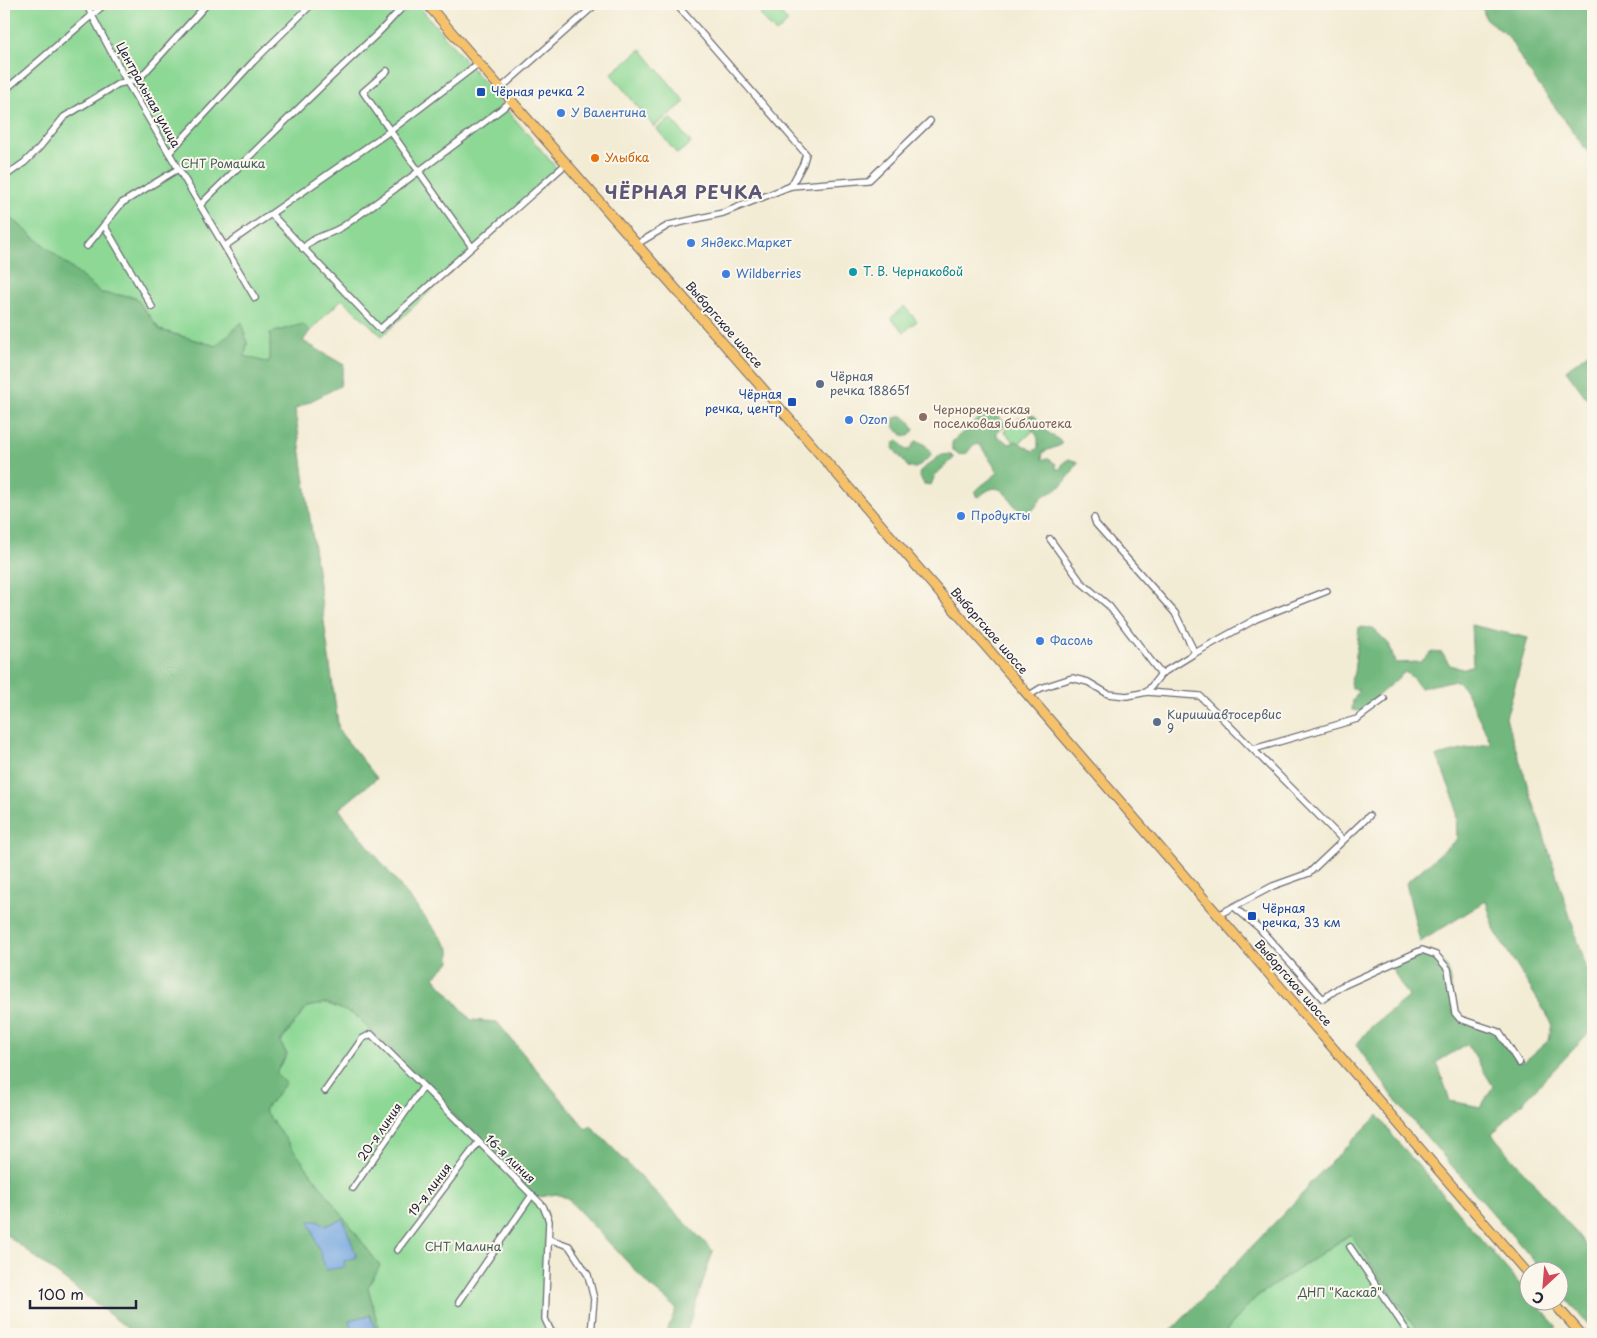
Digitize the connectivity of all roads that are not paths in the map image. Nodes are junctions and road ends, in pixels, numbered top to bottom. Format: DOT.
graph roads {
  1 [pos="86,4"];
  2 [pos="105,4"];
  3 [pos="207,4"];
  4 [pos="312,4"];
  5 [pos="406,4"];
  6 [pos="427,4"];
  7 [pos="596,4"];
  8 [pos="676,4"];
  9 [pos="93,16"];
  10 [pos="478,63"];
  11 [pos="387,72"];
  12 [pos="127,82"];
  13 [pos="501,88"];
  14 [pos="4,91"];
  15 [pos="512,101"];
  16 [pos="930,121"];
  17 [pos="390,131"];
  18 [pos="168,153"];
  19 [pos="566,164"];
  20 [pos="178,169"];
  21 [pos="420,172"];
  22 [pos="4,177"];
  23 [pos="791,186"];
  24 [pos="200,205"];
  25 [pos="272,215"];
  26 [pos="104,225"];
  27 [pos="637,244"];
  28 [pos="86,246"];
  29 [pos="225,246"];
  30 [pos="472,247"];
  31 [pos="303,249"];
  32 [pos="255,298"];
  33 [pos="152,307"];
  34 [pos="1094,518"];
  35 [pos="1050,539"];
  36 [pos="1327,591"];
  37 [pos="1195,653"];
  38 [pos="1161,674"];
  39 [pos="1147,692"];
  40 [pos="1028,696"];
  41 [pos="1384,700"];
  42 [pos="1254,749"];
  43 [pos="1369,816"];
  44 [pos="1343,840"];
  45 [pos="1234,907"];
  46 [pos="1218,915"];
  47 [pos="1519,1063"];
  48 [pos="423,1088"];
  49 [pos="325,1091"];
  50 [pos="478,1143"];
  51 [pos="353,1188"];
  52 [pos="532,1194"];
  53 [pos="549,1239"];
  54 [pos="1350,1247"];
  55 [pos="397,1250"];
  56 [pos="1520,1264"];
  57 [pos="459,1302"];
  58 [pos="1560,1310"];
  59 [pos="552,1334"];
  60 [pos="591,1334"];
  61 [pos="1409,1334"];
  62 [pos="1581,1334"];
  1 -- 9 [label="street, Центральная улица"];
  2 -- 9 [label="street"];
  3 -- 12 [label="street"];
  4 -- 18 [label="street"];
  5 -- 24 [label="street"];
  6 -- 10 [label="main road, Выборгское шоссе"];
  7 -- 13 [label="street"];
  8 -- 23 [label="street"];
  9 -- 12 [label="street, Центральная улица"];
  9 -- 14 [label="street"];
  10 -- 13 [label="main road, Выборгское шоссе"];
  10 -- 17 [label="street"];
  11 -- 17 [label="street"];
  12 -- 18 [label="street, Центральная улица"];
  12 -- 22 [label="street"];
  13 -- 15 [label="main road, Выборгское шоссе"];
  15 -- 19 [label="main road, Выборгское шоссе"];
  15 -- 21 [label="street"];
  16 -- 23 [label="street"];
  17 -- 21 [label="street"];
  17 -- 25 [label="street"];
  18 -- 20 [label="street, Центральная улица"];
  19 -- 27 [label="main road, Выборгское шоссе"];
  19 -- 30 [label="street"];
  20 -- 24 [label="street, Центральная улица"];
  20 -- 26 [label="street"];
  21 -- 30 [label="street"];
  21 -- 31 [label="street"];
  23 -- 27 [label="street"];
  24 -- 29 [label="street, Центральная улица"];
  25 -- 29 [label="street"];
  25 -- 31 [label="street"];
  26 -- 28 [label="street"];
  26 -- 33 [label="street"];
  27 -- 40 [label="main road, Выборгское шоссе"];
  29 -- 32 [label="street, Центральная улица"];
  30 -- 31 [label="street"];
  34 -- 37 [label="street"];
  35 -- 38 [label="street"];
  36 -- 37 [label="street"];
  37 -- 38 [label="street"];
  38 -- 39 [label="street"];
  39 -- 40 [label="street"];
  39 -- 42 [label="street"];
  40 -- 46 [label="main road, Выборгское шоссе"];
  41 -- 42 [label="street"];
  42 -- 44 [label="street"];
  43 -- 44 [label="street"];
  44 -- 45 [label="street"];
  45 -- 46 [label="street"];
  45 -- 47 [label="street"];
  46 -- 56 [label="main road, Выборгское шоссе"];
  48 -- 49 [label="street, 16-я линия"];
  48 -- 50 [label="street, 16-я линия"];
  48 -- 51 [label="street, 20-я линия"];
  50 -- 52 [label="street, 16-я линия"];
  50 -- 55 [label="street, 19-я линия"];
  52 -- 53 [label="street, 16-я линия"];
  52 -- 57 [label="street"];
  53 -- 59 [label="street, 16-я линия"];
  53 -- 60 [label="street"];
  54 -- 61 [label="street"];
  58 -- 62 [label="main road"];
}
